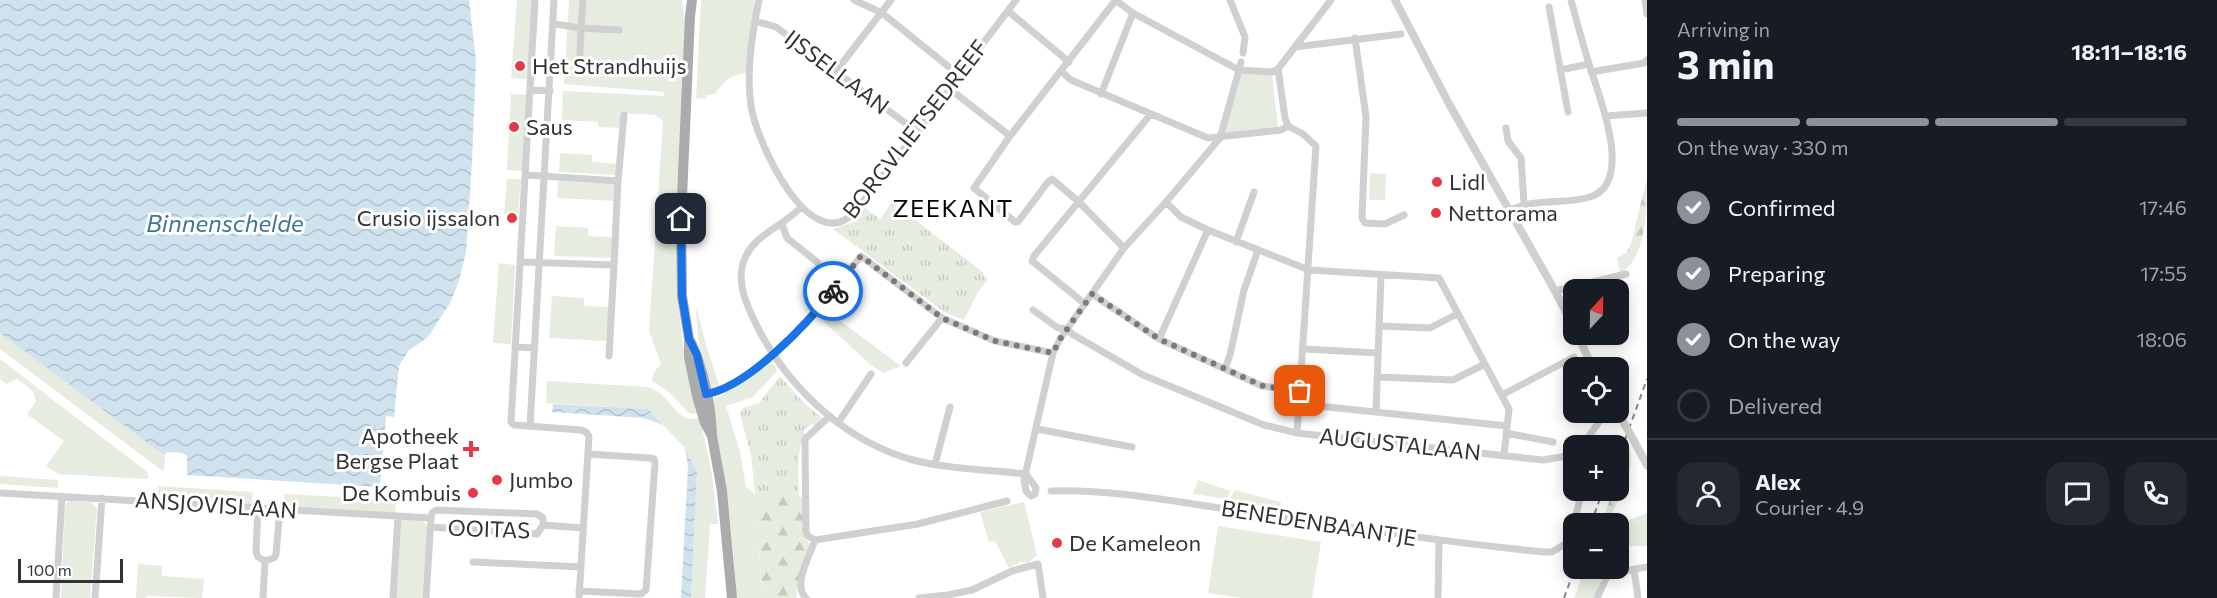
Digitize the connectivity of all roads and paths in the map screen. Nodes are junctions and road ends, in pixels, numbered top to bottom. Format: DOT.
graph roads {
  1 [pos="535,0"];
  2 [pos="554,0"];
  3 [pos="583,0"];
  4 [pos="687,0"];
  5 [pos="693,0"];
  6 [pos="759,0"];
  7 [pos="854,0"];
  8 [pos="891,0"];
  9 [pos="1016,0"];
  10 [pos="1115,0"];
  11 [pos="1230,0"];
  12 [pos="1331,0"];
  13 [pos="1395,0"];
  14 [pos="1571,0"];
  15 [pos="1645,0"];
  16 [pos="1549,7"];
  17 [pos="1008,11"];
  18 [pos="882,13"];
  19 [pos="1133,13"];
  20 [pos="1647,14"];
  21 [pos="690,16"];
  22 [pos="755,21"];
  23 [pos="554,24"];
  24 [pos="581,28"];
  25 [pos="619,30"];
  26 [pos="1401,34"];
  27 [pos="1355,38"];
  28 [pos="1295,48"];
  29 [pos="1243,53"];
  30 [pos="580,54"];
  31 [pos="1647,60"];
  32 [pos="1069,62"];
  33 [pos="1241,62"];
  34 [pos="1590,68"];
  35 [pos="1278,69"];
  36 [pos="1239,70"];
  37 [pos="1560,70"];
  38 [pos="837,71"];
  39 [pos="1062,72"];
  40 [pos="959,75"];
  41 [pos="950,89"];
  42 [pos="530,90"];
  43 [pos="550,91"];
  44 [pos="1101,94"];
  45 [pos="1568,112"];
  46 [pos="1647,113"];
  47 [pos="624,115"];
  48 [pos="1150,115"];
  49 [pos="1605,116"];
  50 [pos="1288,126"];
  51 [pos="1506,128"];
  52 [pos="916,131"];
  53 [pos="1010,136"];
  54 [pos="1220,138"];
  55 [pos="526,175"];
  56 [pos="545,177"];
  57 [pos="618,181"];
  58 [pos="1254,192"];
  59 [pos="1078,202"];
  60 [pos="1166,202"];
  61 [pos="1524,204"];
  62 [pos="801,207"];
  63 [pos="1509,211"];
  64 [pos="1404,215"];
  65 [pos="782,224"];
  66 [pos="1208,230"];
  67 [pos="1236,242"];
  68 [pos="1124,248"];
  69 [pos="1258,250"];
  70 [pos="520,262"];
  71 [pos="818,262"];
  72 [pos="544,263"];
  73 [pos="614,265"];
  74 [pos="1309,270"];
  75 [pos="1626,274"];
  76 [pos="1380,275"];
  77 [pos="1555,291"];
  78 [pos="1092,294"];
  79 [pos="1084,303"];
  80 [pos="1563,307"];
  81 [pos="1033,310"];
  82 [pos="1457,314"];
  83 [pos="942,318"];
  84 [pos="1379,326"];
  85 [pos="1068,329"];
  86 [pos="1159,339"];
  87 [pos="516,346"];
  88 [pos="534,348"];
  89 [pos="1303,349"];
  90 [pos="1053,353"];
  91 [pos="1378,353"];
  92 [pos="772,354"];
  93 [pos="609,356"];
  94 [pos="906,363"];
  95 [pos="1563,363"];
  96 [pos="1485,364"];
  97 [pos="1225,369"];
  98 [pos="871,374"];
  99 [pos="1378,377"];
  100 [pos="1300,391"];
  101 [pos="702,395"];
  102 [pos="1502,395"];
  103 [pos="1300,404"];
  104 [pos="950,407"];
  105 [pos="1376,412"];
  106 [pos="830,416"];
  107 [pos="838,423"];
  108 [pos="1624,423"];
  109 [pos="534,427"];
  110 [pos="1037,429"];
  111 [pos="1506,429"];
  112 [pos="1298,433"];
  113 [pos="1553,442"];
  114 [pos="1132,447"];
  115 [pos="588,454"];
  116 [pos="1504,455"];
  117 [pos="1563,456"];
  118 [pos="1646,463"];
  119 [pos="934,464"];
  120 [pos="1051,491"];
  121 [pos="0,493"];
  122 [pos="62,496"];
  123 [pos="102,498"];
  124 [pos="1007,501"];
  125 [pos="258,508"];
  126 [pos="280,509"];
  127 [pos="398,516"];
  128 [pos="431,518"];
  129 [pos="543,525"];
  130 [pos="431,527"];
  131 [pos="583,528"];
  132 [pos="815,540"];
  133 [pos="1439,541"];
  134 [pos="1563,545"];
  135 [pos="265,561"];
  136 [pos="473,562"];
  137 [pos="581,567"];
  138 [pos="1647,567"];
  139 [pos="1634,568"];
  140 [pos="972,590"];
  141 [pos="579,594"];
  142 [pos="612,595"];
  143 [pos="56,598"];
  144 [pos="95,598"];
  145 [pos="263,598"];
  146 [pos="393,598"];
  147 [pos="426,598"];
  148 [pos="732,598"];
  149 [pos="806,598"];
  150 [pos="920,598"];
  151 [pos="969,598"];
  152 [pos="1043,598"];
  153 [pos="1438,598"];
  154 [pos="1598,598"];
  155 [pos="1638,598"];
  1 -- 42 [label="street"];
  2 -- 23 [label="street"];
  3 -- 24 [label="street"];
  4 -- 21 [label="main road"];
  5 -- 21 [label="main road"];
  6 -- 22 [label="street"];
  7 -- 18 [label="street"];
  8 -- 18 [label="street"];
  9 -- 17 [label="street, BORGVLIETSEDREEF"];
  10 -- 19 [label="street"];
  10 -- 32 [label="street"];
  11 -- 29 [label="street"];
  12 -- 28 [label="street"];
  13 -- 63 [label="street"];
  14 -- 34 [label="street"];
  15 -- 20 [label="street"];
  16 -- 37 [label="street"];
  17 -- 32 [label="street"];
  17 -- 40 [label="street, BORGVLIETSEDREEF"];
  18 -- 38 [label="street"];
  18 -- 40 [label="street"];
  19 -- 36 [label="street"];
  19 -- 44 [label="street"];
  21 -- 101 [label="main road"];
  22 -- 38 [label="street, IJSSELLAAN"];
  22 -- 62 [label="street"];
  23 -- 24 [label="street"];
  23 -- 43 [label="street"];
  24 -- 25 [label="street"];
  24 -- 30 [label="street"];
  26 -- 27 [label="street"];
  27 -- 28 [label="street"];
  27 -- 64 [label="street"];
  28 -- 35 [label="street"];
  31 -- 34 [label="street"];
  32 -- 39 [label="street"];
  33 -- 36 [label="street"];
  34 -- 37 [label="street"];
  34 -- 49 [label="street"];
  35 -- 36 [label="street"];
  35 -- 50 [label="street"];
  36 -- 54 [label="street"];
  37 -- 45 [label="street"];
  38 -- 52 [label="street, IJSSELLAAN"];
  39 -- 44 [label="street"];
  39 -- 53 [label="street"];
  40 -- 41 [label="street, BORGVLIETSEDREEF"];
  41 -- 52 [label="street, BORGVLIETSEDREEF"];
  41 -- 53 [label="street"];
  42 -- 43 [label="street"];
  42 -- 55 [label="street"];
  43 -- 56 [label="street"];
  44 -- 48 [label="street"];
  46 -- 49 [label="street"];
  47 -- 57 [label="street"];
  48 -- 54 [label="street"];
  48 -- 59 [label="street"];
  49 -- 61 [label="street"];
  50 -- 54 [label="street"];
  50 -- 74 [label="street"];
  51 -- 61 [label="street"];
  52 -- 62 [label="street, BORGVLIETSEDREEF"];
  53 -- 59 [label="street"];
  54 -- 60 [label="street"];
  55 -- 56 [label="street"];
  55 -- 70 [label="street"];
  56 -- 57 [label="street"];
  56 -- 72 [label="street"];
  57 -- 73 [label="street"];
  58 -- 67 [label="street"];
  59 -- 68 [label="street"];
  59 -- 79 [label="street"];
  60 -- 66 [label="street"];
  60 -- 68 [label="street"];
  61 -- 63 [label="street"];
  62 -- 65 [label="street"];
  63 -- 77 [label="street"];
  65 -- 71 [label="street"];
  65 -- 92 [label="street"];
  66 -- 67 [label="street"];
  66 -- 86 [label="street"];
  67 -- 69 [label="street"];
  68 -- 78 [label="street"];
  69 -- 74 [label="street"];
  69 -- 97 [label="street"];
  70 -- 72 [label="street"];
  70 -- 87 [label="street"];
  72 -- 73 [label="street"];
  72 -- 88 [label="street"];
  73 -- 93 [label="street"];
  74 -- 76 [label="street"];
  74 -- 89 [label="street"];
  75 -- 77 [label="street"];
  76 -- 82 [label="street"];
  76 -- 84 [label="street"];
  77 -- 80 [label="street"];
  78 -- 79 [label="street"];
  78 -- 86 [label="street"];
  79 -- 85 [label="street"];
  81 -- 85 [label="street, AUGUSTALAAN"];
  82 -- 84 [label="street"];
  82 -- 96 [label="street"];
  83 -- 90 [label="street"];
  83 -- 92 [label="street"];
  83 -- 94 [label="street"];
  84 -- 91 [label="street"];
  85 -- 90 [label="street"];
  85 -- 112 [label="street, AUGUSTALAAN"];
  86 -- 97 [label="street"];
  87 -- 88 [label="street"];
  87 -- 109 [label="street"];
  88 -- 109 [label="street"];
  89 -- 91 [label="street"];
  89 -- 100 [label="street"];
  90 -- 110 [label="street"];
  91 -- 99 [label="street"];
  92 -- 101 [label="street"];
  92 -- 106 [label="street"];
  95 -- 102 [label="street"];
  96 -- 99 [label="street"];
  96 -- 102 [label="street"];
  97 -- 100 [label="street"];
  98 -- 107 [label="street"];
  99 -- 105 [label="street"];
  100 -- 103 [label="street"];
  101 -- 148 [label="main road"];
  102 -- 111 [label="street"];
  103 -- 105 [label="street"];
  103 -- 112 [label="street"];
  104 -- 119 [label="street"];
  105 -- 111 [label="street"];
  106 -- 107 [label="street"];
  106 -- 132 [label="street"];
  107 -- 119 [label="street"];
  108 -- 118 [label="street, bridge"];
  109 -- 115 [label="street"];
  110 -- 114 [label="street"];
  110 -- 119 [label="street"];
  111 -- 113 [label="street"];
  111 -- 116 [label="street"];
  112 -- 116 [label="street, AUGUSTALAAN"];
  115 -- 131 [label="street"];
  115 -- 142 [label="street"];
  116 -- 117 [label="street, AUGUSTALAAN"];
  120 -- 133 [label="street, BENEDENBAANTJE"];
  121 -- 122 [label="street, ANSJOVISLAAN"];
  122 -- 123 [label="street, ANSJOVISLAAN"];
  122 -- 143 [label="street"];
  123 -- 125 [label="street, ANSJOVISLAAN"];
  123 -- 144 [label="street"];
  124 -- 132 [label="street"];
  125 -- 126 [label="street, ANSJOVISLAAN"];
  125 -- 135 [label="street"];
  126 -- 127 [label="street, ANSJOVISLAAN"];
  126 -- 135 [label="street"];
  127 -- 128 [label="street, ANSJOVISLAAN"];
  127 -- 146 [label="street"];
  128 -- 129 [label="street, OOITAS"];
  128 -- 130 [label="street"];
  129 -- 130 [label="street, OOITAS"];
  129 -- 131 [label="street, OOITAS"];
  130 -- 147 [label="street"];
  131 -- 137 [label="street"];
  132 -- 149 [label="street"];
  133 -- 134 [label="street, BENEDENBAANTJE"];
  133 -- 153 [label="street"];
  135 -- 145 [label="street"];
  136 -- 137 [label="street"];
  137 -- 141 [label="street"];
  138 -- 139 [label="street"];
  139 -- 154 [label="street"];
  139 -- 155 [label="street"];
  140 -- 150 [label="street"];
  140 -- 151 [label="street"];
  140 -- 152 [label="street"];
  141 -- 142 [label="street"];
}
